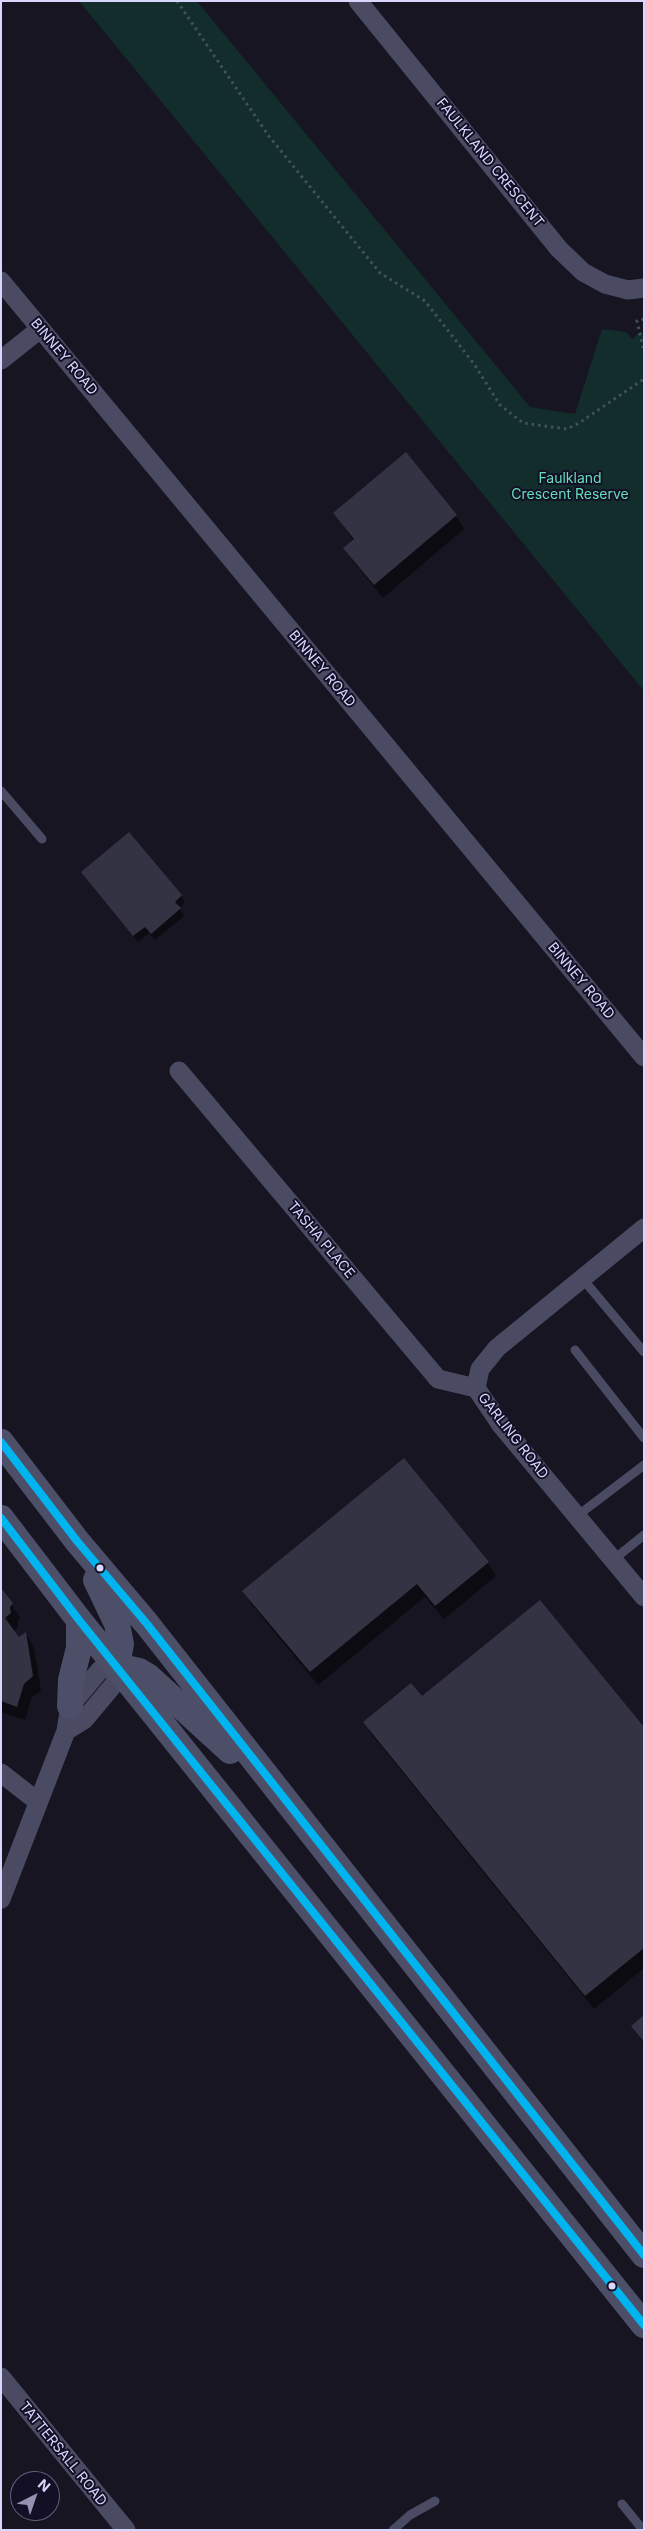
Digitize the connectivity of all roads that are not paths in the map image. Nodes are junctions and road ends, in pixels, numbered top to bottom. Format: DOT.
graph roads {
  1 [pos="358,1"];
  2 [pos="1,281"];
  3 [pos="644,288"];
  4 [pos="40,328"];
  5 [pos="1,360"];
  6 [pos="1,791"];
  7 [pos="42,839"];
  8 [pos="644,1057"];
  9 [pos="179,1071"];
  10 [pos="644,1228"];
  11 [pos="582,1278"];
  12 [pos="575,1350"];
  13 [pos="644,1352"];
  14 [pos="476,1388"];
  15 [pos="644,1438"];
  16 [pos="1,1442"];
  17 [pos="644,1465"];
  18 [pos="577,1516"];
  19 [pos="1,1518"];
  20 [pos="644,1535"];
  21 [pos="76,1541"];
  22 [pos="613,1560"];
  23 [pos="644,1597"];
  24 [pos="79,1620"];
  25 [pos="117,1666"];
  26 [pos="68,1719"];
  27 [pos="1,1773"];
  28 [pos="38,1801"];
  29 [pos="292,1808"];
  30 [pos="2,1897"];
  31 [pos="618,2222"];
  32 [pos="644,2247"];
  33 [pos="644,2255"];
  34 [pos="644,2325"];
  35 [pos="1,2377"];
  36 [pos="435,2500"];
  37 [pos="622,2504"];
  38 [pos="126,2530"];
  39 [pos="393,2530"];
  40 [pos="643,2530"];
  1 -- 3 [label="street, FAULKLAND CRESCENT"];
  2 -- 4 [label="street, BINNEY ROAD"];
  4 -- 5 [label="street"];
  4 -- 8 [label="street, BINNEY ROAD"];
  6 -- 7 [label="lane"];
  9 -- 14 [label="street, TASHA PLACE"];
  10 -- 11 [label="street, GARLING ROAD"];
  11 -- 13 [label="lane"];
  11 -- 14 [label="street, GARLING ROAD"];
  12 -- 15 [label="lane"];
  14 -- 18 [label="street, GARLING ROAD"];
  16 -- 21 [label="main road"];
  17 -- 18 [label="lane"];
  18 -- 22 [label="street, GARLING ROAD"];
  19 -- 24 [label="main road"];
  20 -- 22 [label="lane"];
  21 -- 25 [label="main road"];
  21 -- 29 [label="main road"];
  22 -- 23 [label="street, GARLING ROAD"];
  24 -- 25 [label="main road"];
  24 -- 26 [label="main road"];
  25 -- 26 [label="street"];
  25 -- 26 [label="street"];
  25 -- 29 [label="main road"];
  25 -- 34 [label="main road"];
  26 -- 28 [label="street"];
  27 -- 28 [label="street"];
  28 -- 30 [label="street"];
  29 -- 31 [label="main road"];
  31 -- 32 [label="main road"];
  31 -- 33 [label="main road"];
  35 -- 38 [label="street, TATTERSALL ROAD"];
  36 -- 39 [label="lane"];
  37 -- 40 [label="lane"];
}
